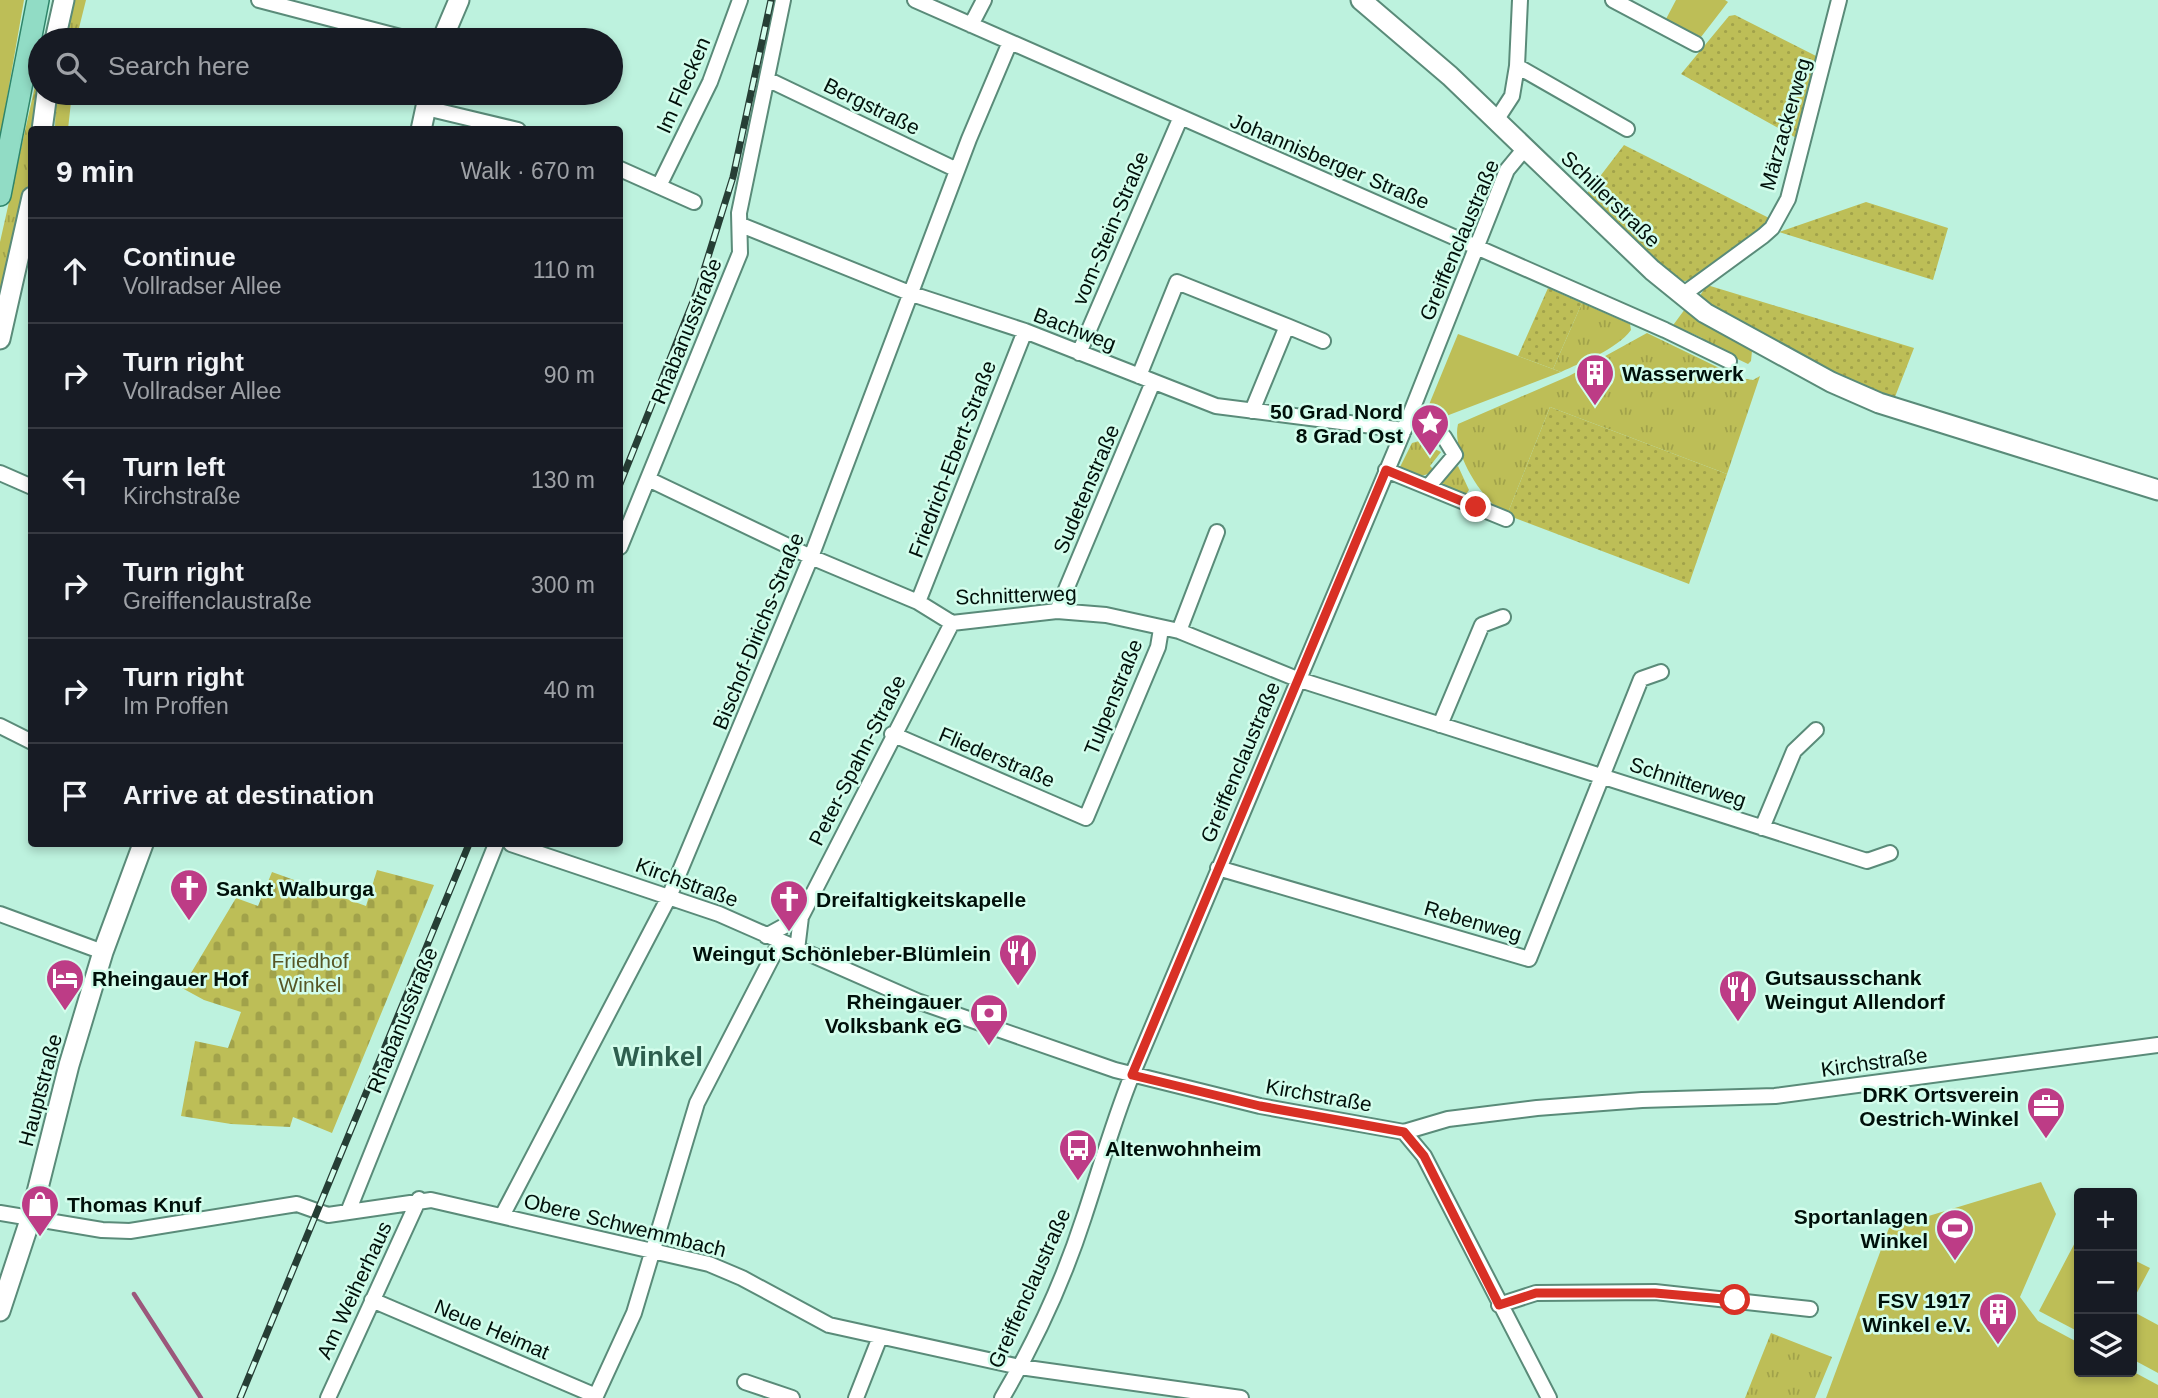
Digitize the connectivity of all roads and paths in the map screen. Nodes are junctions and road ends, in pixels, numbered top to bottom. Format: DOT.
graph roads {
  1 [pos="38,0"];
  2 [pos="64,0"];
  3 [pos="259,0"];
  4 [pos="459,0"];
  5 [pos="740,0"];
  6 [pos="783,0"];
  7 [pos="915,0"];
  8 [pos="984,0"];
  9 [pos="1361,0"];
  10 [pos="1520,0"];
  11 [pos="1614,0"];
  12 [pos="1839,0"];
  13 [pos="971,25"];
  14 [pos="33,28"];
  15 [pos="58,28"];
  16 [pos="366,28"];
  17 [pos="447,28"];
  18 [pos="1010,42"];
  19 [pos="1696,44"];
  20 [pos="28,51"];
  21 [pos="1517,66"];
  22 [pos="769,80"];
  23 [pos="45,105"];
  24 [pos="427,105"];
  25 [pos="443,105"];
  26 [pos="1180,119"];
  27 [pos="1497,120"];
  28 [pos="43,126"];
  29 [pos="422,126"];
  30 [pos="506,126"];
  31 [pos="1628,129"];
  32 [pos="1526,147"];
  33 [pos="623,170"];
  34 [pos="957,170"];
  35 [pos="659,186"];
  36 [pos="0,195"];
  37 [pos="694,202"];
  38 [pos="741,225"];
  39 [pos="26,247"];
  40 [pos="1478,248"];
  41 [pos="912,294"];
  42 [pos="1681,296"];
  43 [pos="1287,326"];
  44 [pos="1025,331"];
  45 [pos="0,339"];
  46 [pos="1322,341"];
  47 [pos="1079,353"];
  48 [pos="1728,362"];
  49 [pos="1139,376"];
  50 [pos="1153,382"];
  51 [pos="1252,411"];
  52 [pos="1406,424"];
  53 [pos="1386,470"];
  54 [pos="0,473"];
  55 [pos="648,479"];
  56 [pos="28,485"];
  57 [pos="1428,487"];
  58 [pos="2158,490"];
  59 [pos="1506,519"];
  60 [pos="1217,532"];
  61 [pos="623,540"];
  62 [pos="811,557"];
  63 [pos="918,602"];
  64 [pos="1058,611"];
  65 [pos="1503,617"];
  66 [pos="952,622"];
  67 [pos="1161,629"];
  68 [pos="1179,631"];
  69 [pos="1661,672"];
  70 [pos="1297,679"];
  71 [pos="1440,725"];
  72 [pos="0,726"];
  73 [pos="1816,730"];
  74 [pos="892,734"];
  75 [pos="28,740"];
  76 [pos="1602,777"];
  77 [pos="1086,818"];
  78 [pos="1762,828"];
  79 [pos="142,847"];
  80 [pos="495,847"];
  81 [pos="520,847"];
  82 [pos="1890,853"];
  83 [pos="1218,868"];
  84 [pos="669,897"];
  85 [pos="0,914"];
  86 [pos="800,917"];
  87 [pos="766,936"];
  88 [pos="780,942"];
  89 [pos="797,950"];
  90 [pos="103,952"];
  91 [pos="2158,1045"];
  92 [pos="1132,1075"];
  93 [pos="1404,1132"];
  94 [pos="419,1199"];
  95 [pos="348,1212"];
  96 [pos="0,1213"];
  97 [pos="502,1216"];
  98 [pos="30,1220"];
  99 [pos="650,1251"];
  100 [pos="372,1300"];
  101 [pos="1499,1305"];
  102 [pos="1810,1309"];
  103 [pos="0,1311"];
  104 [pos="880,1337"];
  105 [pos="1020,1367"];
  106 [pos="745,1382"];
  107 [pos="595,1397"];
  108 [pos="328,1398"];
  109 [pos="792,1398"];
  110 [pos="856,1398"];
  111 [pos="1002,1398"];
  112 [pos="1241,1398"];
  113 [pos="1549,1398"];
  1 -- 14 [label="main road"];
  2 -- 15 [label="street"];
  3 -- 16 [label="street"];
  4 -- 17 [label="street"];
  5 -- 35 [label="street, Im Flecken"];
  6 -- 22 [label="street, Rhabanusstraße"];
  7 -- 13 [label="street, Johannisberger Straße"];
  8 -- 13 [label="street"];
  9 -- 27 [label="street, Schillerstraße"];
  10 -- 21 [label="street"];
  11 -- 19 [label="street"];
  12 -- 42 [label="street, Märzackerweg"];
  13 -- 18 [label="street, Johannisberger Straße"];
  18 -- 26 [label="street, Johannisberger Straße"];
  18 -- 34 [label="street, Bischof-Dirichs-Straße"];
  20 -- 36 [label="main road"];
  21 -- 27 [label="street"];
  21 -- 31 [label="street"];
  22 -- 34 [label="street, Bergstraße"];
  22 -- 38 [label="street, Rhabanusstraße"];
  23 -- 28 [label="street"];
  24 -- 29 [label="street"];
  25 -- 30 [label="street"];
  26 -- 40 [label="street, Johannisberger Straße"];
  26 -- 47 [label="street, vom-Stein-Straße"];
  27 -- 32 [label="street, Schillerstraße"];
  32 -- 40 [label="street, Greiffenclaustraße"];
  32 -- 42 [label="street, Schillerstraße"];
  33 -- 35 [label="street"];
  34 -- 41 [label="street, Bischof-Dirichs-Straße"];
  35 -- 37 [label="street"];
  38 -- 41 [label="street, Bachweg"];
  38 -- 55 [label="street, Rhabanusstraße"];
  39 -- 45 [label="street"];
  40 -- 48 [label="street, Johannisberger Straße"];
  40 -- 52 [label="street, Greiffenclaustraße"];
  41 -- 44 [label="street, Bachweg"];
  41 -- 62 [label="street, Bischof-Dirichs-Straße"];
  42 -- 58 [label="street, Schillerstraße"];
  43 -- 46 [label="street"];
  43 -- 49 [label="street"];
  43 -- 51 [label="street"];
  44 -- 47 [label="street, Bachweg"];
  44 -- 63 [label="street, Friedrich-Ebert-Straße"];
  47 -- 49 [label="street, Bachweg"];
  49 -- 50 [label="street, Bachweg"];
  50 -- 51 [label="street, Bachweg"];
  50 -- 64 [label="street, Sudetenstraße"];
  51 -- 52 [label="street, Bachweg"];
  52 -- 53 [label="street, Greiffenclaustraße"];
  52 -- 57 [label="street"];
  53 -- 57 [label="street"];
  53 -- 70 [label="street, Greiffenclaustraße"];
  54 -- 56 [label="street"];
  55 -- 61 [label="street, Rhabanusstraße"];
  55 -- 62 [label="street, Schnitterweg"];
  57 -- 59 [label="street"];
  60 -- 68 [label="street"];
  62 -- 63 [label="street, Schnitterweg"];
  62 -- 84 [label="street, Bischof-Dirichs-Straße"];
  63 -- 66 [label="street, Schnitterweg"];
  64 -- 66 [label="street, Schnitterweg"];
  64 -- 67 [label="street, Schnitterweg"];
  65 -- 71 [label="street"];
  66 -- 74 [label="street, Peter-Spahn-Straße"];
  67 -- 68 [label="street, Schnitterweg"];
  67 -- 77 [label="street, Tulpenstraße"];
  68 -- 70 [label="street, Schnitterweg"];
  69 -- 76 [label="street, Schnitterweg"];
  70 -- 71 [label="street, Schnitterweg"];
  70 -- 83 [label="street, Greiffenclaustraße"];
  71 -- 76 [label="street, Schnitterweg"];
  72 -- 75 [label="street"];
  73 -- 78 [label="street, Schnitterweg"];
  74 -- 77 [label="street, Fliederstraße"];
  74 -- 86 [label="street, Peter-Spahn-Straße"];
  76 -- 78 [label="street, Schnitterweg"];
  76 -- 83 [label="street, Rebenweg"];
  78 -- 82 [label="street, Schnitterweg"];
  79 -- 90 [label="street, Hauptstraße"];
  80 -- 95 [label="street, Rhabanusstraße"];
  81 -- 84 [label="street, Kirchstraße"];
  83 -- 92 [label="street, Greiffenclaustraße"];
  84 -- 87 [label="street, Kirchstraße"];
  84 -- 97 [label="street, Bischof-Dirichs-Straße"];
  85 -- 90 [label="street"];
  86 -- 87 [label="street"];
  86 -- 89 [label="street, Peter-Spahn-Straße"];
  87 -- 88 [label="street, Kirchstraße"];
  88 -- 89 [label="street, Kirchstraße"];
  88 -- 99 [label="street"];
  89 -- 92 [label="street, Kirchstraße"];
  90 -- 98 [label="street, Hauptstraße"];
  91 -- 93 [label="street, Kirchstraße"];
  92 -- 93 [label="street, Kirchstraße"];
  92 -- 105 [label="street, Greiffenclaustraße"];
  93 -- 101 [label="street"];
  94 -- 95 [label="street, Obere Schwemmbach"];
  94 -- 97 [label="street, Obere Schwemmbach"];
  94 -- 100 [label="street, Am Weiherhaus"];
  95 -- 98 [label="street, Obere Schwemmbach"];
  96 -- 98 [label="street, Obere Schwemmbach"];
  97 -- 99 [label="street, Obere Schwemmbach"];
  98 -- 103 [label="street, Hauptstraße"];
  99 -- 104 [label="street, Obere Schwemmbach"];
  99 -- 107 [label="street"];
  100 -- 107 [label="street, Neue Heimat"];
  100 -- 108 [label="street, Am Weiherhaus"];
  101 -- 102 [label="street"];
  101 -- 113 [label="street"];
  104 -- 105 [label="street, Obere Schwemmbach"];
  104 -- 110 [label="street"];
  105 -- 111 [label="street, Greiffenclaustraße"];
  105 -- 112 [label="street, Obere Schwemmbach"];
  106 -- 109 [label="street"];
}
